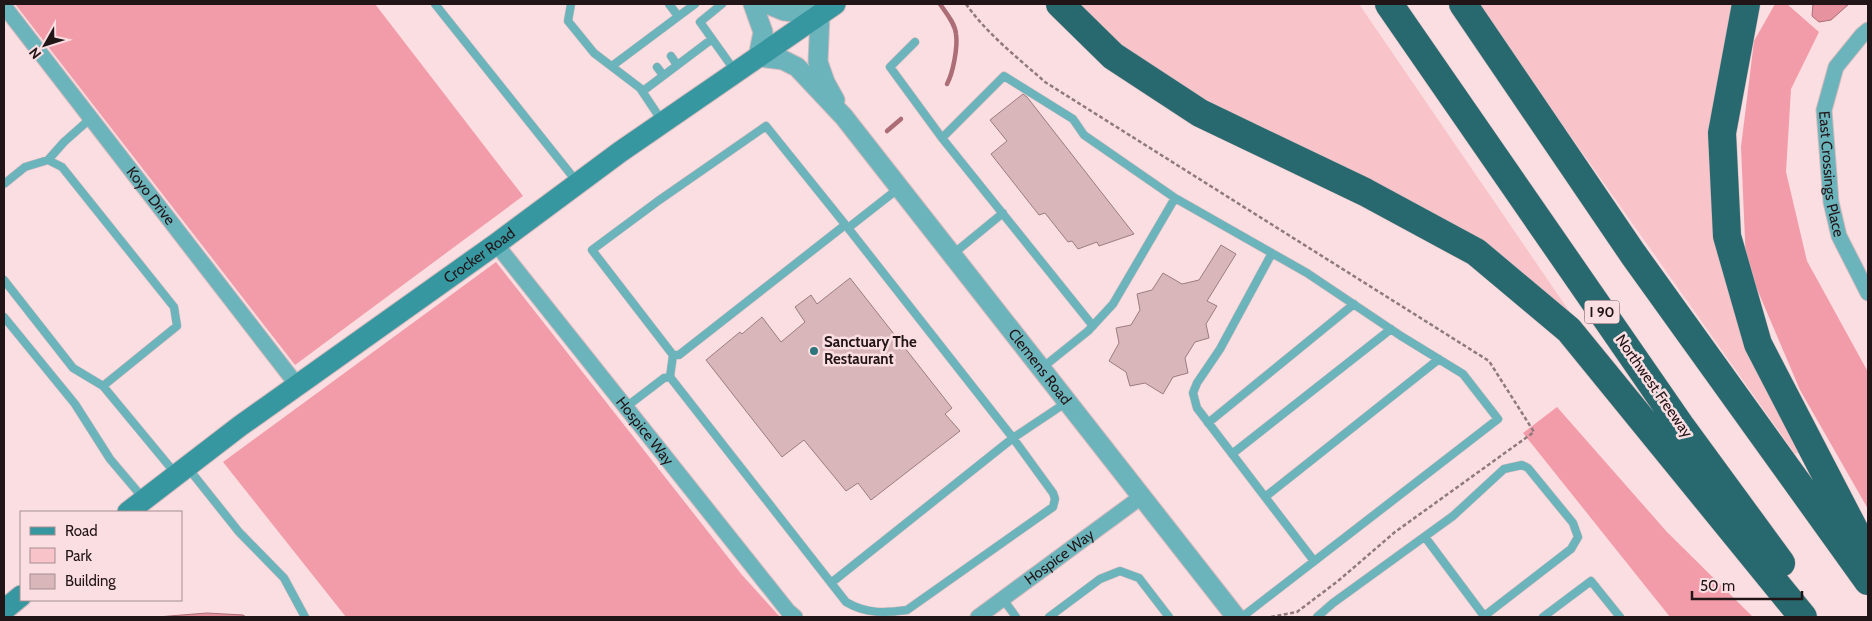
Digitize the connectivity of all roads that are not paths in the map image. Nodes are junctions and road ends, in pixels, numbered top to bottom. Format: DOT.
graph roads {
  1 [pos="435,4"];
  2 [pos="571,4"];
  3 [pos="669,4"];
  4 [pos="720,4"];
  5 [pos="752,4"];
  6 [pos="766,4"];
  7 [pos="1060,4"];
  8 [pos="1389,4"];
  9 [pos="1464,4"];
  10 [pos="1746,4"];
  11 [pos="4,6"];
  12 [pos="692,6"];
  13 [pos="828,9"];
  14 [pos="678,16"];
  15 [pos="700,22"];
  16 [pos="668,24"];
  17 [pos="1868,30"];
  18 [pos="673,31"];
  19 [pos="712,39"];
  20 [pos="915,42"];
  21 [pos="685,48"];
  22 [pos="691,55"];
  23 [pos="671,56"];
  24 [pos="758,57"];
  25 [pos="677,65"];
  26 [pos="612,66"];
  27 [pos="657,67"];
  28 [pos="736,72"];
  29 [pos="663,75"];
  30 [pos="642,91"];
  31 [pos="844,117"];
  32 [pos="90,118"];
  33 [pos="664,122"];
  34 [pos="942,138"];
  35 [pos="48,160"];
  36 [pos="4,184"];
  37 [pos="578,184"];
  38 [pos="899,188"];
  39 [pos="1175,198"];
  40 [pos="1003,213"];
  41 [pos="847,227"];
  42 [pos="496,244"];
  43 [pos="1272,253"];
  44 [pos="951,255"];
  45 [pos="4,280"];
  46 [pos="1868,293"];
  47 [pos="1354,304"];
  48 [pos="4,317"];
  49 [pos="1093,326"];
  50 [pos="1391,329"];
  51 [pos="673,356"];
  52 [pos="1439,359"];
  53 [pos="1041,369"];
  54 [pos="670,377"];
  55 [pos="297,385"];
  56 [pos="103,386"];
  57 [pos="1067,402"];
  58 [pos="626,407"];
  59 [pos="1208,422"];
  60 [pos="1013,438"];
  61 [pos="1232,454"];
  62 [pos="182,470"];
  63 [pos="1141,497"];
  64 [pos="1265,497"];
  65 [pos="136,506"];
  66 [pos="1425,538"];
  67 [pos="1868,556"];
  68 [pos="1314,561"];
  69 [pos="1868,581"];
  70 [pos="831,583"];
  71 [pos="1003,599"];
  72 [pos="1325,610"];
  73 [pos="1234,616"];
  74 [pos="305,617"];
  75 [pos="795,617"];
  76 [pos="978,617"];
  77 [pos="1016,617"];
  78 [pos="1048,617"];
  79 [pos="1169,617"];
  80 [pos="1317,617"];
  81 [pos="1330,617"];
  82 [pos="1483,617"];
  83 [pos="1543,617"];
  84 [pos="1620,617"];
  85 [pos="1803,617"];
  86 [pos="1821,617"];
  1 -- 37 [label="lane"];
  2 -- 26 [label="lane"];
  3 -- 14 [label="lane"];
  4 -- 15 [label="lane"];
  5 -- 24 [label="street"];
  6 -- 13 [label="street"];
  7 -- 85 [label="highway"];
  8 -- 86 [label="highway, Northwest Freeway / I 90"];
  9 -- 69 [label="highway"];
  10 -- 67 [label="highway"];
  11 -- 32 [label="street, Koyo Drive"];
  12 -- 14 [label="lane"];
  12 -- 15 [label="lane"];
  13 -- 24 [label="main road, Crocker Road"];
  13 -- 31 [label="street, Clemens Road"];
  14 -- 16 [label="lane"];
  15 -- 19 [label="lane"];
  16 -- 18 [label="lane"];
  16 -- 26 [label="lane"];
  17 -- 46 [label="street, East Crossings Place"];
  19 -- 22 [label="lane"];
  19 -- 28 [label="lane"];
  20 -- 34 [label="lane"];
  21 -- 22 [label="lane"];
  22 -- 25 [label="lane"];
  23 -- 25 [label="lane"];
  24 -- 28 [label="main road, Crocker Road"];
  24 -- 31 [label="street, Clemens Road"];
  25 -- 29 [label="lane"];
  26 -- 30 [label="lane"];
  27 -- 29 [label="lane"];
  28 -- 33 [label="main road, Crocker Road"];
  29 -- 30 [label="lane"];
  30 -- 33 [label="lane"];
  31 -- 38 [label="street, Clemens Road"];
  32 -- 35 [label="lane"];
  32 -- 55 [label="street, Koyo Drive"];
  33 -- 37 [label="main road, Crocker Road"];
  34 -- 39 [label="lane"];
  34 -- 40 [label="lane"];
  35 -- 36 [label="lane"];
  35 -- 56 [label="lane"];
  37 -- 42 [label="main road, Crocker Road"];
  38 -- 41 [label="lane"];
  38 -- 44 [label="street, Clemens Road"];
  39 -- 43 [label="lane"];
  39 -- 49 [label="lane"];
  40 -- 44 [label="lane"];
  40 -- 49 [label="lane"];
  41 -- 51 [label="lane"];
  41 -- 51 [label="lane"];
  41 -- 60 [label="lane"];
  42 -- 55 [label="main road, Crocker Road"];
  42 -- 58 [label="street, Hospice Way"];
  43 -- 47 [label="lane"];
  43 -- 59 [label="lane"];
  44 -- 53 [label="street, Clemens Road"];
  45 -- 56 [label="lane"];
  47 -- 50 [label="lane"];
  47 -- 59 [label="lane"];
  48 -- 65 [label="lane"];
  49 -- 53 [label="lane"];
  50 -- 52 [label="lane"];
  50 -- 61 [label="lane"];
  51 -- 54 [label="lane"];
  52 -- 64 [label="lane"];
  52 -- 68 [label="lane"];
  53 -- 57 [label="street, Clemens Road"];
  54 -- 58 [label="lane"];
  54 -- 70 [label="lane"];
  55 -- 62 [label="main road, Crocker Road"];
  56 -- 62 [label="lane"];
  57 -- 60 [label="lane"];
  57 -- 63 [label="street, Clemens Road"];
  58 -- 75 [label="street, Hospice Way"];
  59 -- 61 [label="lane"];
  60 -- 70 [label="lane"];
  60 -- 70 [label="lane"];
  61 -- 64 [label="lane"];
  62 -- 65 [label="main road, Crocker Road"];
  62 -- 74 [label="lane"];
  63 -- 71 [label="street, Hospice Way"];
  63 -- 73 [label="street, Clemens Road"];
  64 -- 68 [label="lane"];
  66 -- 72 [label="lane"];
  66 -- 82 [label="lane"];
  66 -- 82 [label="lane"];
  68 -- 73 [label="lane"];
  71 -- 76 [label="street, Hospice Way"];
  71 -- 77 [label="lane"];
  72 -- 80 [label="lane"];
  72 -- 81 [label="lane"];
  78 -- 79 [label="lane"];
  83 -- 84 [label="lane"];
}
